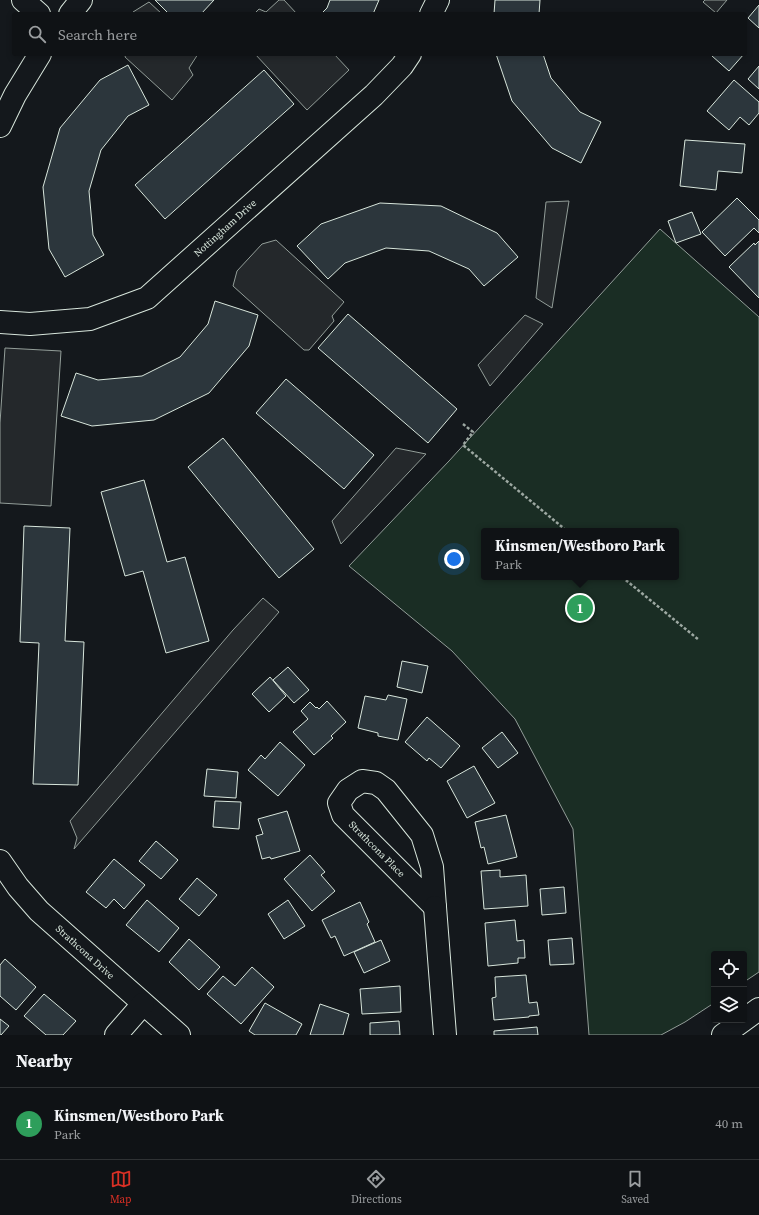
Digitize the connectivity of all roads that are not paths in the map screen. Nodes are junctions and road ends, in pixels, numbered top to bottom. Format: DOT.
graph roads {
  1 [pos="23,0"];
  2 [pos="82,0"];
  3 [pos="438,0"];
  4 [pos="37,12"];
  5 [pos="72,12"];
  6 [pos="432,12"];
  7 [pos="39,56"];
  8 [pos="409,56"];
  9 [pos="0,126"];
  10 [pos="0,322"];
  11 [pos="0,861"];
  12 [pos="435,907"];
  13 [pos="143,1004"];
  14 [pos="759,1009"];
  15 [pos="116,1035"];
  16 [pos="179,1035"];
  17 [pos="445,1035"];
  18 [pos="723,1035"];
  1 -- 4 [label="street"];
  2 -- 5 [label="street"];
  3 -- 6 [label="street"];
  7 -- 9 [label="street"];
  8 -- 10 [label="street, Nottingham Drive"];
  11 -- 13 [label="street, Strathcona Drive"];
  12 -- 12 [label="street, Strathcona Place"];
  12 -- 17 [label="street, Strathcona Place"];
  13 -- 15 [label="street"];
  13 -- 16 [label="street, Strathcona Drive"];
  14 -- 18 [label="street"];
}
